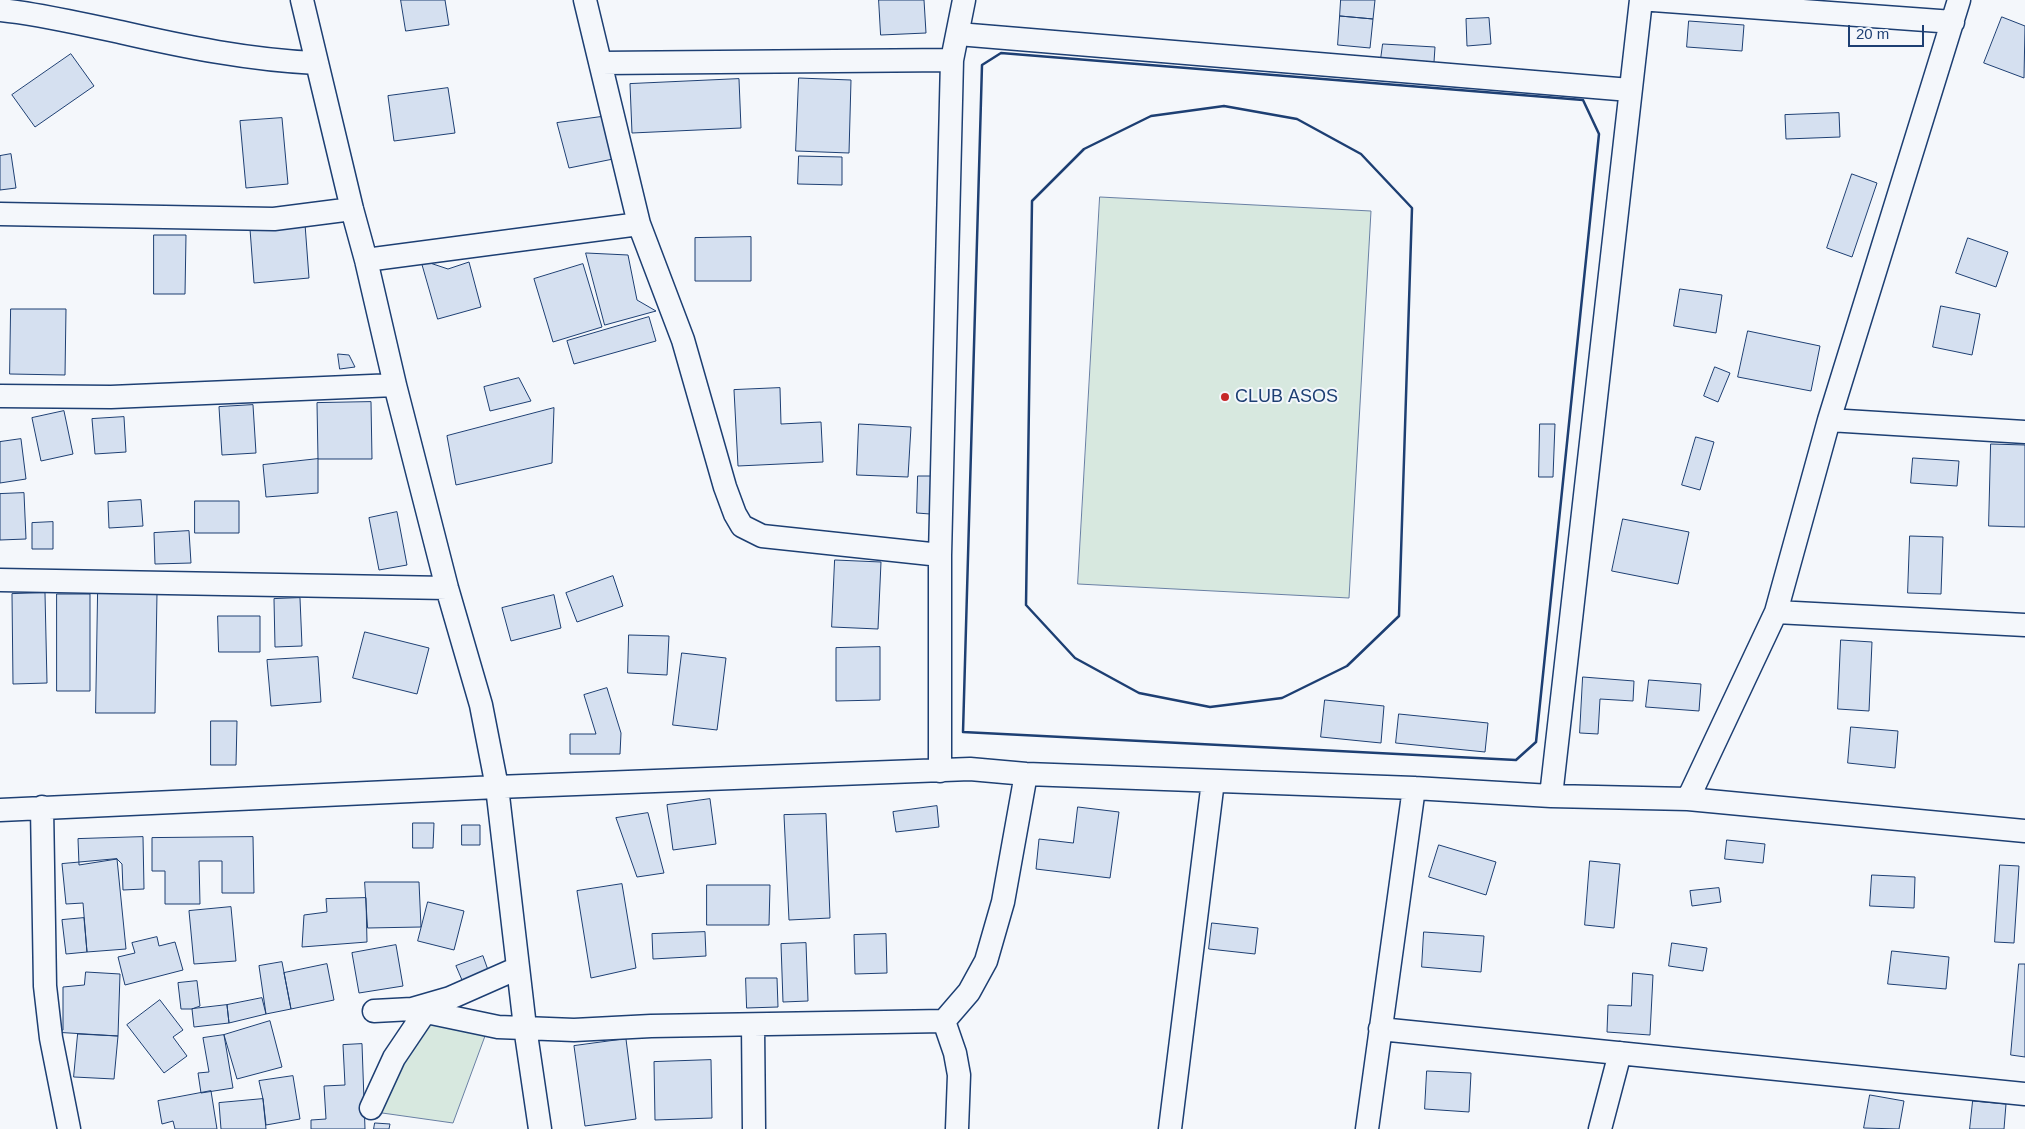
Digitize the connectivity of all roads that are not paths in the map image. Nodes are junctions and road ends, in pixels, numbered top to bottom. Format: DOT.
graph roads {
  1 [pos="302,0"];
  2 [pos="585,0"];
  3 [pos="964,0"];
  4 [pos="1641,0"];
  5 [pos="1653,0"];
  6 [pos="1959,0"];
  7 [pos="0,10"];
  8 [pos="1953,22"];
  9 [pos="958,34"];
  10 [pos="952,60"];
  11 [pos="316,63"];
  12 [pos="601,63"];
  13 [pos="1630,90"];
  14 [pos="352,209"];
  15 [pos="0,214"];
  16 [pos="638,224"];
  17 [pos="366,260"];
  18 [pos="395,385"];
  19 [pos="0,396"];
  20 [pos="1829,420"];
  21 [pos="2025,432"];
  22 [pos="940,556"];
  23 [pos="0,580"];
  24 [pos="447,588"];
  25 [pos="1776,612"];
  26 [pos="2025,625"];
  27 [pos="940,771"];
  28 [pos="1026,774"];
  29 [pos="1212,782"];
  30 [pos="497,787"];
  31 [pos="1414,788"];
  32 [pos="1552,796"];
  33 [pos="1688,799"];
  34 [pos="42,808"];
  35 [pos="0,810"];
  36 [pos="2025,831"];
  37 [pos="518,968"];
  38 [pos="418,1010"];
  39 [pos="374,1011"];
  40 [pos="944,1021"];
  41 [pos="753,1025"];
  42 [pos="525,1027"];
  43 [pos="1380,1029"];
  44 [pos="1620,1053"];
  45 [pos="2025,1094"];
  46 [pos="371,1108"];
  47 [pos="69,1129"];
  48 [pos="540,1129"];
  49 [pos="754,1129"];
  50 [pos="957,1129"];
  51 [pos="1170,1129"];
  52 [pos="1367,1129"];
  53 [pos="1600,1129"];
  1 -- 11 [label="street"];
  2 -- 12 [label="street"];
  3 -- 9 [label="street"];
  4 -- 13 [label="street"];
  5 -- 8 [label="street"];
  6 -- 8 [label="street"];
  7 -- 11 [label="street"];
  8 -- 20 [label="street"];
  9 -- 10 [label="street"];
  9 -- 13 [label="street"];
  10 -- 12 [label="street"];
  10 -- 22 [label="street"];
  11 -- 14 [label="street"];
  12 -- 16 [label="street"];
  13 -- 32 [label="street"];
  14 -- 15 [label="street"];
  14 -- 17 [label="street"];
  16 -- 17 [label="street"];
  16 -- 22 [label="street"];
  17 -- 18 [label="street"];
  18 -- 19 [label="street"];
  18 -- 24 [label="street"];
  20 -- 21 [label="street"];
  20 -- 25 [label="street"];
  22 -- 27 [label="street"];
  23 -- 24 [label="street"];
  24 -- 30 [label="street"];
  25 -- 26 [label="street"];
  25 -- 33 [label="street"];
  27 -- 28 [label="street"];
  27 -- 30 [label="street"];
  28 -- 29 [label="street"];
  28 -- 40 [label="street"];
  29 -- 31 [label="street"];
  29 -- 51 [label="street"];
  30 -- 34 [label="street"];
  30 -- 37 [label="street"];
  31 -- 32 [label="street"];
  31 -- 43 [label="street"];
  32 -- 33 [label="street"];
  33 -- 36 [label="street"];
  34 -- 35 [label="street"];
  34 -- 47 [label="street"];
  37 -- 38 [label="street"];
  37 -- 42 [label="street"];
  38 -- 39 [label="street"];
  38 -- 42 [label="street"];
  38 -- 46 [label="street"];
  40 -- 41 [label="street"];
  40 -- 50 [label="street"];
  41 -- 42 [label="street"];
  41 -- 49 [label="street"];
  42 -- 48 [label="street"];
  43 -- 44 [label="street"];
  43 -- 52 [label="street"];
  44 -- 45 [label="street"];
  44 -- 53 [label="street"];
}
